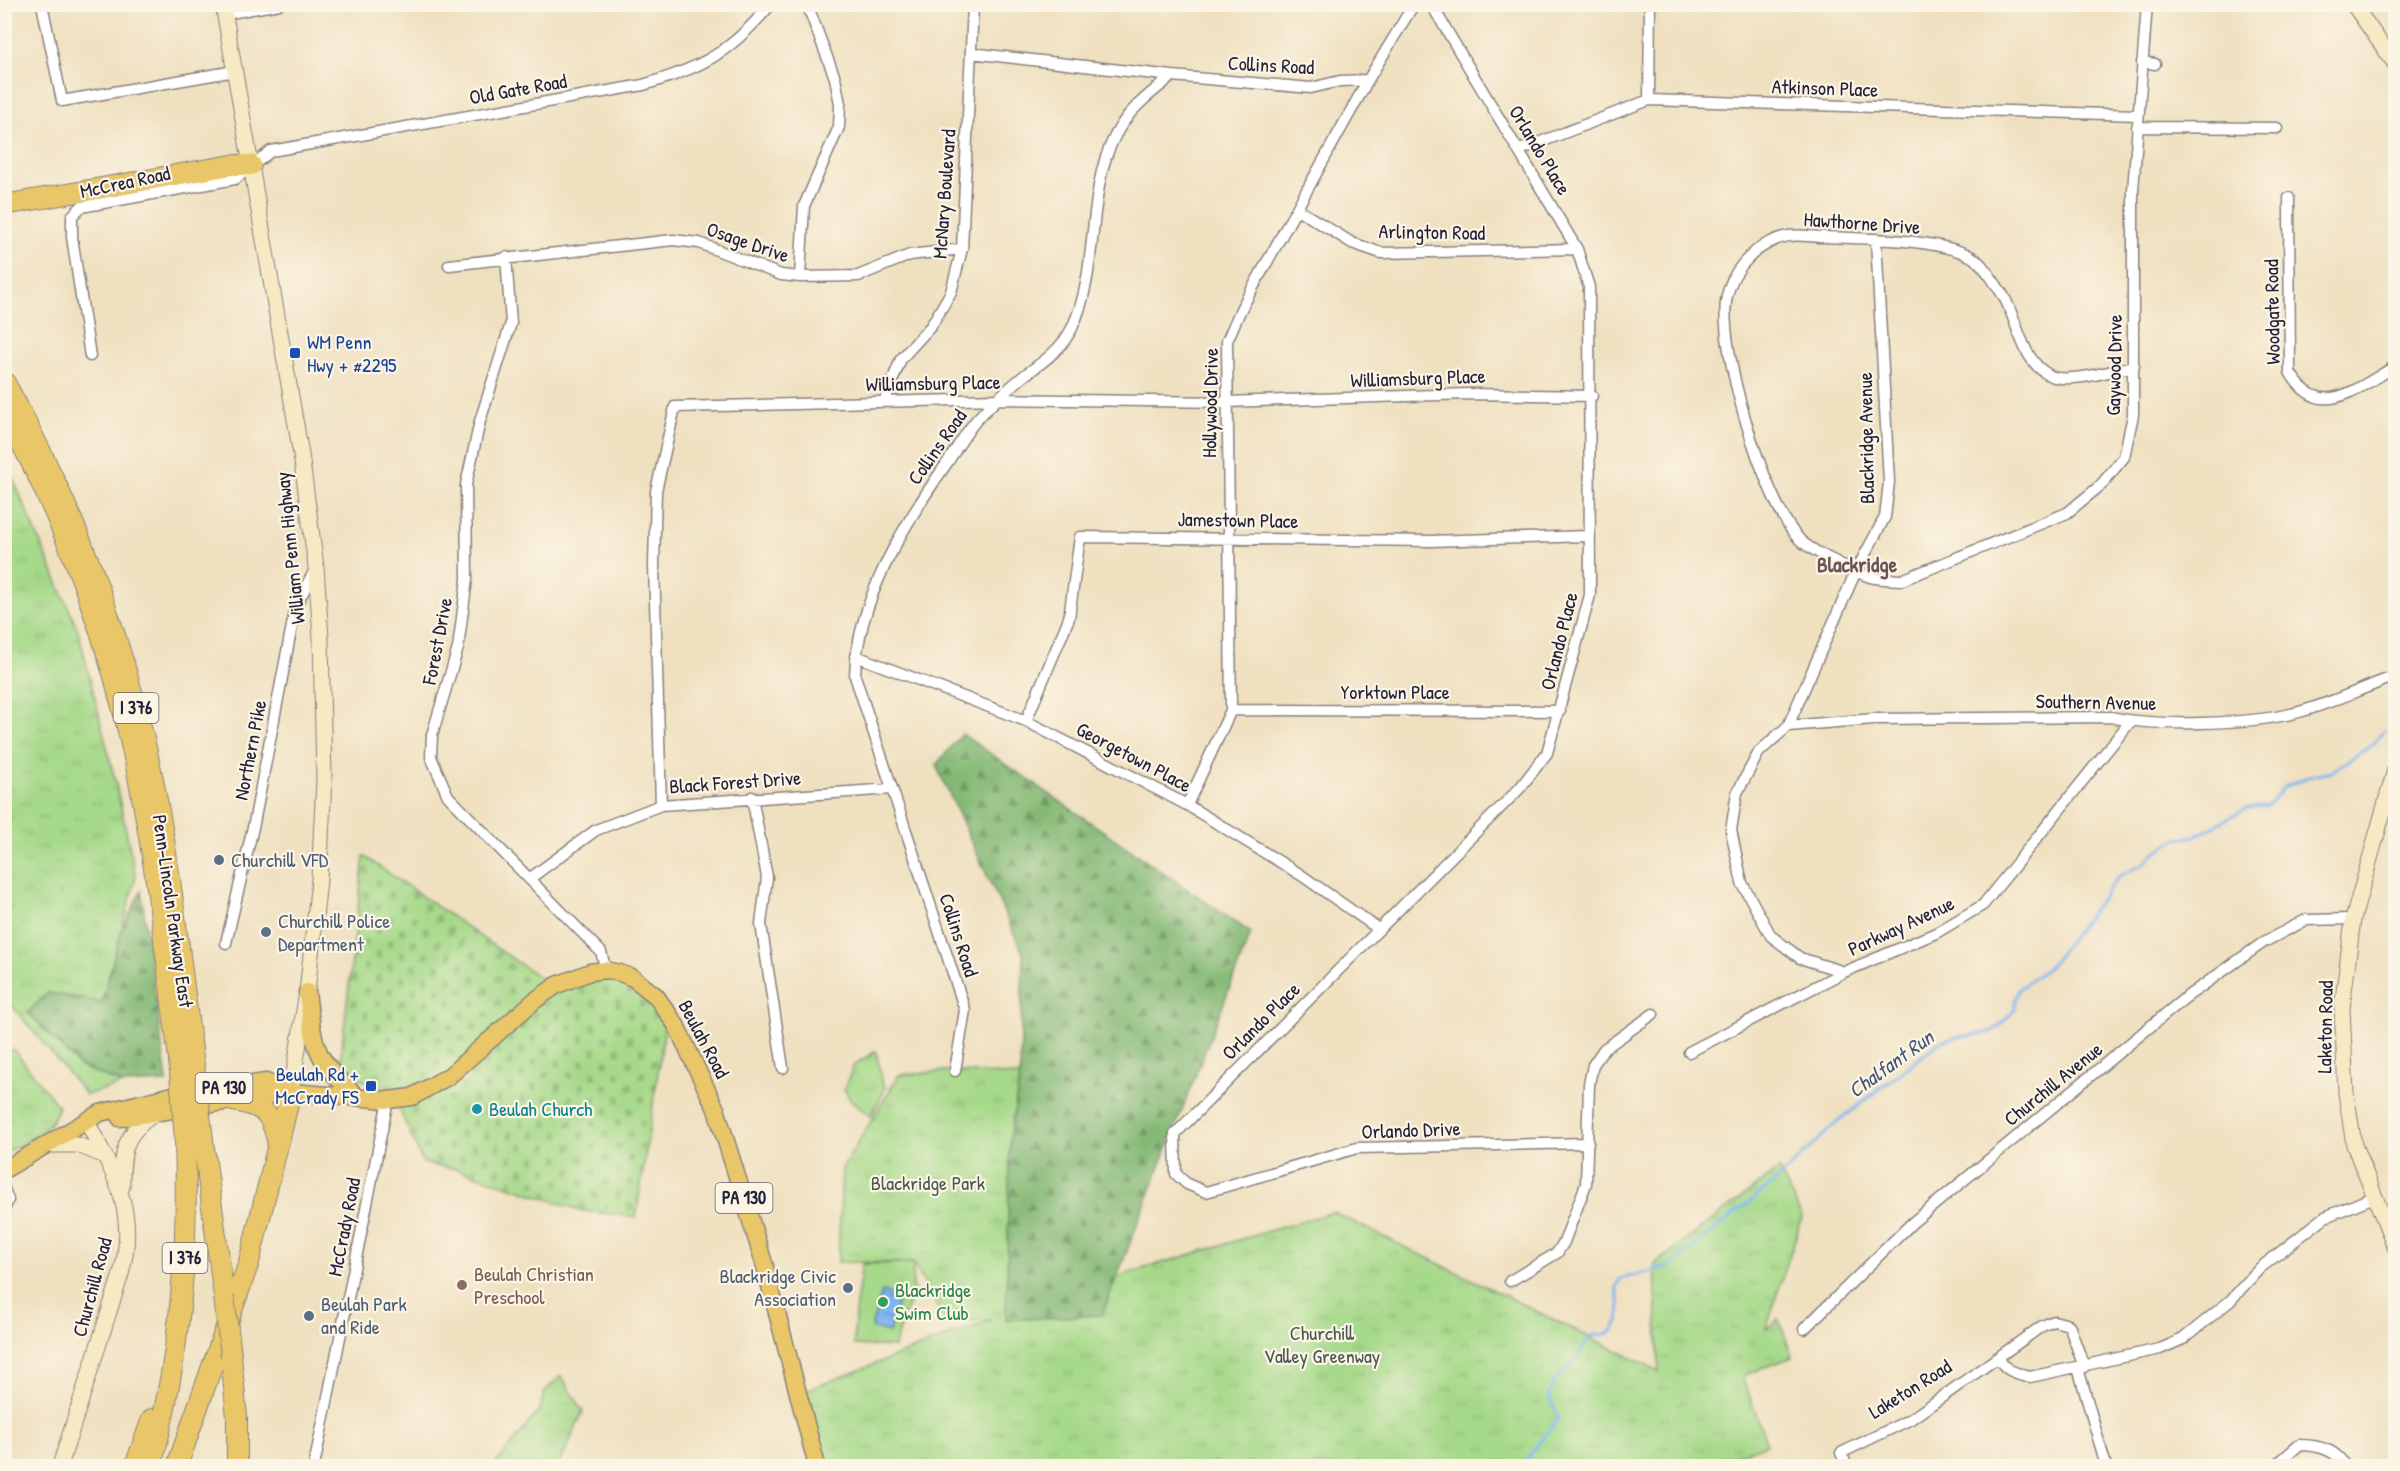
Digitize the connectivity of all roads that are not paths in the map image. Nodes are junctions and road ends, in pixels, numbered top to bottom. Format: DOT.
graph roads {
  1 [pos="42,4"];
  2 [pos="279,4"];
  3 [pos="771,4"];
  4 [pos="807,4"];
  5 [pos="973,4"];
  6 [pos="1414,4"];
  7 [pos="1431,4"];
  8 [pos="1650,4"];
  9 [pos="2147,4"];
  10 [pos="2353,4"];
  11 [pos="224,9"];
  12 [pos="971,53"];
  13 [pos="2142,62"];
  14 [pos="2155,64"];
  15 [pos="2396,65"];
  16 [pos="235,71"];
  17 [pos="1172,76"];
  18 [pos="1368,80"];
  19 [pos="1649,100"];
  20 [pos="2138,115"];
  21 [pos="2137,127"];
  22 [pos="2277,128"];
  23 [pos="1520,150"];
  24 [pos="251,165"];
  25 [pos="2289,198"];
  26 [pos="4,205"];
  27 [pos="1297,209"];
  28 [pos="1876,239"];
  29 [pos="962,249"];
  30 [pos="1577,249"];
  31 [pos="506,257"];
  32 [pos="448,266"];
  33 [pos="801,277"];
  34 [pos="90,356"];
  35 [pos="2134,366"];
  36 [pos="2396,366"];
  37 [pos="4,381"];
  38 [pos="1592,396"];
  39 [pos="999,399"];
  40 [pos="884,402"];
  41 [pos="1226,402"];
  42 [pos="4,411"];
  43 [pos="1588,536"];
  44 [pos="1228,537"];
  45 [pos="316,567"];
  46 [pos="1856,571"];
  47 [pos="856,656"];
  48 [pos="2396,676"];
  49 [pos="1231,710"];
  50 [pos="1560,711"];
  51 [pos="1026,721"];
  52 [pos="2130,722"];
  53 [pos="1788,726"];
  54 [pos="2396,766"];
  55 [pos="892,789"];
  56 [pos="752,797"];
  57 [pos="661,805"];
  58 [pos="1187,805"];
  59 [pos="529,879"];
  60 [pos="2353,919"];
  61 [pos="1377,928"];
  62 [pos="226,943"];
  63 [pos="606,970"];
  64 [pos="1844,972"];
  65 [pos="307,993"];
  66 [pos="1653,1014"];
  67 [pos="1689,1052"];
  68 [pos="186,1058"];
  69 [pos="783,1068"];
  70 [pos="956,1071"];
  71 [pos="291,1092"];
  72 [pos="357,1097"];
  73 [pos="388,1100"];
  74 [pos="233,1101"];
  75 [pos="159,1112"];
  76 [pos="87,1122"];
  77 [pos="194,1141"];
  78 [pos="1587,1143"];
  79 [pos="46,1145"];
  80 [pos="279,1147"];
  81 [pos="105,1156"];
  82 [pos="4,1170"];
  83 [pos="1176,1174"];
  84 [pos="4,1189"];
  85 [pos="122,1196"];
  86 [pos="2374,1197"];
  87 [pos="4,1210"];
  88 [pos="2396,1249"];
  89 [pos="1510,1281"];
  90 [pos="1804,1329"];
  91 [pos="177,1348"];
  92 [pos="1999,1356"];
  93 [pos="2081,1368"];
  94 [pos="196,1419"];
  95 [pos="60,1467"];
  96 [pos="135,1467"];
  97 [pos="151,1467"];
  98 [pos="177,1467"];
  99 [pos="182,1467"];
  100 [pos="237,1467"];
  101 [pos="314,1467"];
  102 [pos="817,1467"];
  103 [pos="1848,1467"];
  104 [pos="2106,1467"];
  105 [pos="2275,1467"];
  106 [pos="2345,1467"];
  1 -- 16 [label="street"];
  2 -- 11 [label="street"];
  3 -- 24 [label="street, Old Gate Road"];
  4 -- 33 [label="street"];
  5 -- 12 [label="street, McNary Boulevard"];
  6 -- 18 [label="street, Hollywood Drive"];
  7 -- 23 [label="street, Orlando Place"];
  8 -- 19 [label="street"];
  9 -- 13 [label="street, Gaywood Drive"];
  10 -- 15 [label="street"];
  11 -- 16 [label="street, William Penn Highway"];
  12 -- 17 [label="street"];
  12 -- 29 [label="street, McNary Boulevard"];
  13 -- 14 [label="street"];
  13 -- 20 [label="street, Gaywood Drive"];
  16 -- 24 [label="street, William Penn Highway"];
  17 -- 18 [label="street, Collins Road"];
  17 -- 39 [label="street, Collins Road"];
  18 -- 27 [label="street, Hollywood Drive"];
  19 -- 20 [label="street, Atkinson Place"];
  19 -- 23 [label="street, Atkinson Place"];
  20 -- 21 [label="street, Gaywood Drive"];
  21 -- 22 [label="street"];
  21 -- 35 [label="street, Gaywood Drive"];
  23 -- 30 [label="street, Orlando Place"];
  24 -- 26 [label="highway"];
  24 -- 34 [label="street, McCrea Road"];
  24 -- 45 [label="street, William Penn Highway"];
  25 -- 36 [label="street, Woodgate Road"];
  27 -- 30 [label="street, Arlington Road"];
  27 -- 41 [label="street, Hollywood Drive"];
  28 -- 35 [label="street, Hawthorne Drive"];
  28 -- 46 [label="street, Blackridge Avenue"];
  28 -- 46 [label="street, Hawthorne Drive"];
  29 -- 33 [label="street, Osage Drive"];
  29 -- 40 [label="street, McNary Boulevard"];
  30 -- 38 [label="street, Orlando Place"];
  31 -- 32 [label="street, Osage Drive"];
  31 -- 33 [label="street, Osage Drive"];
  31 -- 59 [label="street, Forest Drive"];
  35 -- 46 [label="street, Gaywood Drive"];
  37 -- 68 [label="highway, Penn-Lincoln Parkway East / I 376"];
  38 -- 41 [label="street, Williamsburg Place"];
  38 -- 43 [label="street, Orlando Place"];
  39 -- 40 [label="street, Williamsburg Place"];
  39 -- 41 [label="street, Williamsburg Place"];
  39 -- 47 [label="street, Collins Road"];
  40 -- 57 [label="street, Williamsburg Place"];
  41 -- 44 [label="street, Hollywood Drive"];
  42 -- 68 [label="highway, Penn-Lincoln Parkway East / I 376"];
  43 -- 44 [label="street, Jamestown Place"];
  43 -- 50 [label="street, Orlando Place"];
  44 -- 49 [label="street, Hollywood Drive"];
  44 -- 51 [label="street, Jamestown Place"];
  45 -- 62 [label="street, Northern Pike"];
  45 -- 65 [label="street, William Penn Highway"];
  46 -- 53 [label="street, Blackridge Avenue"];
  47 -- 51 [label="street, Georgetown Place"];
  47 -- 55 [label="street, Collins Road"];
  48 -- 52 [label="street, Southern Avenue"];
  49 -- 50 [label="street, Yorktown Place"];
  49 -- 58 [label="street, Hollywood Drive"];
  50 -- 61 [label="street, Orlando Place"];
  51 -- 58 [label="street, Georgetown Place"];
  52 -- 53 [label="street, Southern Avenue"];
  52 -- 64 [label="street, Parkway Avenue"];
  53 -- 64 [label="street, Blackridge Avenue"];
  54 -- 60 [label="street, Laketon Road"];
  55 -- 56 [label="street, Black Forest Drive"];
  55 -- 70 [label="street, Collins Road"];
  56 -- 57 [label="street, Black Forest Drive"];
  56 -- 69 [label="street"];
  57 -- 59 [label="street, Black Forest Drive"];
  58 -- 61 [label="street, Georgetown Place"];
  59 -- 63 [label="street, Forest Drive"];
  60 -- 86 [label="street, Laketon Road"];
  60 -- 90 [label="street, Churchill Avenue"];
  61 -- 83 [label="street, Orlando Place"];
  63 -- 73 [label="main road, Beulah Road / PA 130"];
  63 -- 102 [label="main road, Beulah Road / PA 130"];
  64 -- 67 [label="street, Parkway Avenue"];
  65 -- 71 [label="street, William Penn Highway"];
  65 -- 72 [label="main road"];
  66 -- 78 [label="street"];
  68 -- 77 [label="highway, Penn-Lincoln Parkway East / I 376, bridge"];
  71 -- 72 [label="main road, Beulah Road / PA 130"];
  71 -- 74 [label="main road, Beulah Road / PA 130"];
  71 -- 76 [label="main road, Beulah Road / PA 130"];
  71 -- 80 [label="highway"];
  72 -- 73 [label="main road, Beulah Road / PA 130"];
  73 -- 101 [label="street, McCrady Road"];
  74 -- 75 [label="main road, Beulah Road / PA 130"];
  74 -- 80 [label="highway"];
  75 -- 76 [label="main road, Beulah Road / PA 130"];
  75 -- 85 [label="street"];
  76 -- 79 [label="main road, Beulah Road / PA 130"];
  76 -- 81 [label="street, Churchill Road"];
  77 -- 91 [label="highway, Penn-Lincoln Parkway East / I 376"];
  77 -- 100 [label="highway, Penn-Lincoln Parkway East / I 376, bridge"];
  78 -- 83 [label="street, Orlando Drive"];
  78 -- 89 [label="street"];
  79 -- 81 [label="street"];
  79 -- 82 [label="main road, Beulah Road / PA 130"];
  80 -- 94 [label="highway"];
  81 -- 85 [label="street, Churchill Road"];
  84 -- 87 [label="street"];
  85 -- 95 [label="street, Churchill Road"];
  86 -- 88 [label="street, Laketon Road"];
  86 -- 93 [label="street"];
  91 -- 96 [label="highway"];
  91 -- 97 [label="highway, Penn-Lincoln Parkway East / I 376"];
  92 -- 93 [label="street"];
  92 -- 93 [label="street, Laketon Road"];
  92 -- 103 [label="street, Laketon Road"];
  93 -- 104 [label="street"];
  94 -- 98 [label="highway"];
  94 -- 99 [label="highway"];
  105 -- 106 [label="street"];
}
